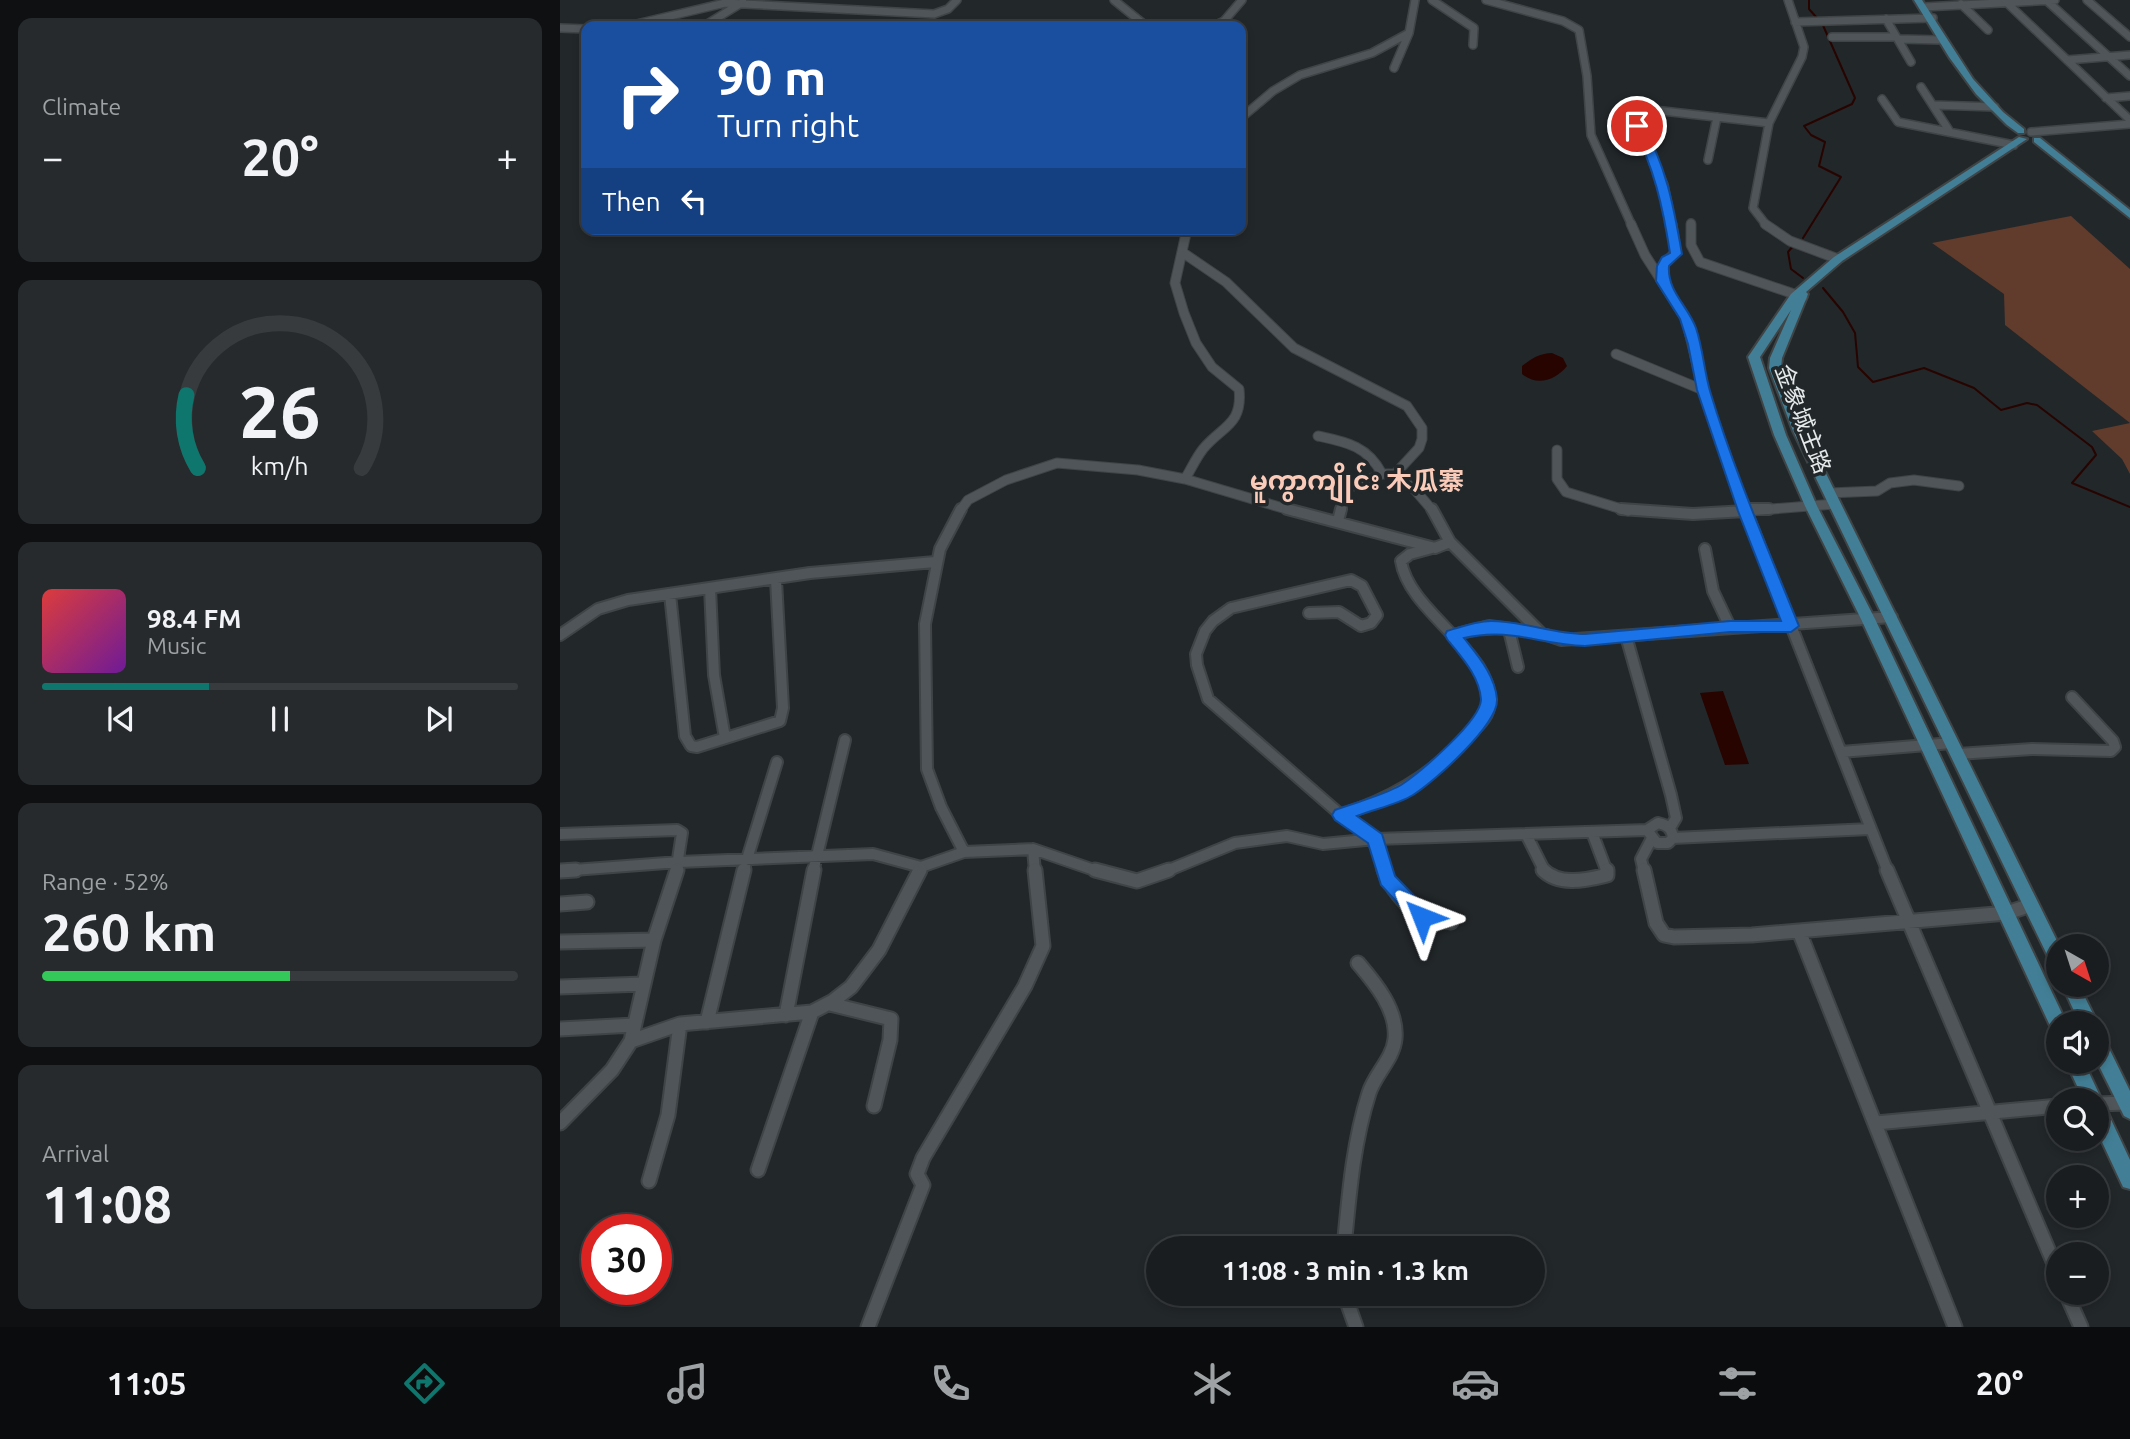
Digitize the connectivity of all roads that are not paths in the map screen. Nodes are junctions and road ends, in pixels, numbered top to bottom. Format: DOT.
graph roads {
  1 [pos="957,0"];
  2 [pos="1114,0"];
  3 [pos="1242,0"];
  4 [pos="1416,0"];
  5 [pos="1432,0"];
  6 [pos="1486,0"];
  7 [pos="1788,0"];
  8 [pos="2055,0"];
  9 [pos="2087,0"];
  10 [pos="741,1"];
  11 [pos="2005,1"];
  12 [pos="2046,1"];
  13 [pos="1921,4"];
  14 [pos="1961,4"];
  15 [pos="1933,18"];
  16 [pos="1886,19"];
  17 [pos="647,21"];
  18 [pos="711,21"];
  19 [pos="1140,21"];
  20 [pos="1222,21"];
  21 [pos="1795,22"];
  22 [pos="560,28"];
  23 [pos="581,29"];
  24 [pos="1988,30"];
  25 [pos="1409,33"];
  26 [pos="1832,37"];
  27 [pos="2130,37"];
  28 [pos="1897,38"];
  29 [pos="1942,40"];
  30 [pos="1473,45"];
  31 [pos="2130,55"];
  32 [pos="2111,57"];
  33 [pos="2067,60"];
  34 [pos="1911,62"];
  35 [pos="1394,68"];
  36 [pos="2130,75"];
  37 [pos="1921,87"];
  38 [pos="2130,96"];
  39 [pos="2106,98"];
  40 [pos="1882,99"];
  41 [pos="1933,105"];
  42 [pos="1995,107"];
  43 [pos="1246,114"];
  44 [pos="1717,117"];
  45 [pos="1769,122"];
  46 [pos="2130,122"];
  47 [pos="1950,132"];
  48 [pos="2025,137"];
  49 [pos="1708,160"];
  50 [pos="2130,215"];
  51 [pos="1691,223"];
  52 [pos="1186,235"];
  53 [pos="1182,252"];
  54 [pos="1838,259"];
  55 [pos="1662,281"];
  56 [pos="1801,293"];
  57 [pos="1616,354"];
  58 [pos="1703,390"];
  59 [pos="1792,413"];
  60 [pos="1773,415"];
  61 [pos="1318,436"];
  62 [pos="1557,450"];
  63 [pos="1382,474"];
  64 [pos="1395,474"];
  65 [pos="1185,479"];
  66 [pos="1959,486"];
  67 [pos="1832,499"];
  68 [pos="1811,506"];
  69 [pos="1746,511"];
  70 [pos="1338,522"];
  71 [pos="1450,542"];
  72 [pos="1435,548"];
  73 [pos="1705,549"];
  74 [pos="935,562"];
  75 [pos="776,579"];
  76 [pos="710,588"];
  77 [pos="670,594"];
  78 [pos="1309,613"];
  79 [pos="1892,618"];
  80 [pos="1868,619"];
  81 [pos="1791,626"];
  82 [pos="1730,627"];
  83 [pos="1509,630"];
  84 [pos="1541,633"];
  85 [pos="560,635"];
  86 [pos="1452,635"];
  87 [pos="1626,636"];
  88 [pos="1518,667"];
  89 [pos="2072,697"];
  90 [pos="725,738"];
  91 [pos="845,740"];
  92 [pos="1928,746"];
  93 [pos="1955,748"];
  94 [pos="1841,752"];
  95 [pos="777,762"];
  96 [pos="1341,815"];
  97 [pos="1870,829"];
  98 [pos="1592,832"];
  99 [pos="1671,833"];
  100 [pos="560,834"];
  101 [pos="1526,834"];
  102 [pos="1649,835"];
  103 [pos="1376,839"];
  104 [pos="1033,849"];
  105 [pos="964,852"];
  106 [pos="816,857"];
  107 [pos="746,860"];
  108 [pos="679,862"];
  109 [pos="921,867"];
  110 [pos="560,871"];
  111 [pos="587,902"];
  112 [pos="560,904"];
  113 [pos="2031,905"];
  114 [pos="2007,914"];
  115 [pos="1451,922"];
  116 [pos="1909,922"];
  117 [pos="1799,931"];
  118 [pos="2046,936"];
  119 [pos="654,940"];
  120 [pos="560,942"];
  121 [pos="1359,963"];
  122 [pos="643,984"];
  123 [pos="560,987"];
  124 [pos="830,1004"];
  125 [pos="2052,1011"];
  126 [pos="812,1012"];
  127 [pos="786,1015"];
  128 [pos="707,1022"];
  129 [pos="680,1024"];
  130 [pos="634,1025"];
  131 [pos="560,1029"];
  132 [pos="631,1041"];
  133 [pos="2109,1067"];
  134 [pos="2109,1105"];
  135 [pos="874,1106"];
  136 [pos="2128,1106"];
  137 [pos="2046,1107"];
  138 [pos="1990,1110"];
  139 [pos="560,1123"];
  140 [pos="1876,1123"];
  141 [pos="2109,1134"];
  142 [pos="758,1170"];
  143 [pos="2130,1180"];
  144 [pos="649,1181"];
  145 [pos="1345,1236"];
  146 [pos="2046,1244"];
  147 [pos="2071,1305"];
  148 [pos="1349,1306"];
  149 [pos="868,1327"];
  150 [pos="1356,1327"];
  151 [pos="1955,1327"];
  152 [pos="2081,1327"];
  1 -- 10 [label="street"];
  2 -- 19 [label="street"];
  3 -- 20 [label="street"];
  4 -- 25 [label="street"];
  5 -- 30 [label="street"];
  6 -- 55 [label="street"];
  7 -- 21 [label="street"];
  8 -- 12 [label="street"];
  9 -- 27 [label="street"];
  10 -- 17 [label="street"];
  10 -- 18 [label="street"];
  11 -- 12 [label="street"];
  11 -- 14 [label="street"];
  11 -- 33 [label="street"];
  12 -- 32 [label="street"];
  13 -- 14 [label="street"];
  13 -- 15 [label="main road"];
  14 -- 24 [label="street"];
  15 -- 16 [label="street"];
  15 -- 29 [label="main road"];
  16 -- 21 [label="street"];
  16 -- 28 [label="street"];
  21 -- 45 [label="street"];
  22 -- 23 [label="street"];
  25 -- 35 [label="street"];
  25 -- 43 [label="street"];
  26 -- 28 [label="street"];
  28 -- 29 [label="street"];
  28 -- 34 [label="street"];
  29 -- 42 [label="main road"];
  31 -- 32 [label="street"];
  32 -- 33 [label="street"];
  32 -- 36 [label="street"];
  33 -- 39 [label="street"];
  37 -- 41 [label="street"];
  38 -- 39 [label="street"];
  39 -- 46 [label="street"];
  40 -- 47 [label="street"];
  41 -- 42 [label="street"];
  41 -- 47 [label="street"];
  42 -- 48 [label="main road"];
  44 -- 45 [label="street"];
  44 -- 49 [label="street"];
  44 -- 55 [label="street"];
  45 -- 54 [label="street"];
  46 -- 48 [label="street"];
  47 -- 48 [label="street"];
  48 -- 50 [label="main road"];
  48 -- 54 [label="main road"];
  51 -- 56 [label="street"];
  52 -- 53 [label="street"];
  53 -- 64 [label="street"];
  53 -- 65 [label="street"];
  54 -- 56 [label="main road"];
  55 -- 58 [label="street"];
  56 -- 59 [label="main road, 金象城主路"];
  56 -- 60 [label="main road, 金象城主路"];
  57 -- 58 [label="street"];
  58 -- 69 [label="street"];
  59 -- 60 [label="main road"];
  59 -- 67 [label="main road, 金象城主路"];
  60 -- 68 [label="main road, 金象城主路"];
  61 -- 63 [label="street"];
  62 -- 69 [label="street"];
  63 -- 64 [label="street"];
  63 -- 70 [label="street"];
  64 -- 71 [label="street"];
  65 -- 70 [label="street"];
  65 -- 74 [label="street"];
  66 -- 67 [label="street"];
  67 -- 68 [label="street"];
  67 -- 79 [label="main road, 金象城主路"];
  68 -- 69 [label="street"];
  68 -- 80 [label="main road, 金象城主路"];
  69 -- 81 [label="street"];
  70 -- 72 [label="street"];
  71 -- 72 [label="street"];
  71 -- 84 [label="street"];
  72 -- 86 [label="street"];
  73 -- 82 [label="street"];
  74 -- 75 [label="street"];
  74 -- 105 [label="street"];
  75 -- 76 [label="street"];
  75 -- 90 [label="street"];
  76 -- 77 [label="street"];
  76 -- 90 [label="street"];
  77 -- 85 [label="street"];
  77 -- 90 [label="street"];
  78 -- 96 [label="street"];
  79 -- 80 [label="street"];
  79 -- 93 [label="main road, 金象城主路"];
  80 -- 81 [label="street"];
  80 -- 92 [label="main road, 金象城主路"];
  81 -- 82 [label="street"];
  81 -- 94 [label="street"];
  82 -- 87 [label="street"];
  83 -- 84 [label="street"];
  83 -- 86 [label="street"];
  83 -- 88 [label="street"];
  84 -- 87 [label="street"];
  86 -- 96 [label="street"];
  87 -- 99 [label="street"];
  89 -- 93 [label="street"];
  91 -- 106 [label="street"];
  92 -- 93 [label="street"];
  92 -- 94 [label="street"];
  92 -- 114 [label="main road, 金象城主路"];
  93 -- 113 [label="main road, 金象城主路"];
  94 -- 97 [label="street"];
  95 -- 107 [label="street"];
  96 -- 103 [label="street"];
  97 -- 99 [label="street"];
  97 -- 116 [label="street"];
  98 -- 101 [label="street"];
  98 -- 101 [label="street"];
  98 -- 102 [label="street"];
  99 -- 102 [label="street"];
  99 -- 102 [label="street"];
  100 -- 108 [label="street"];
  101 -- 103 [label="street"];
  102 -- 117 [label="street"];
  103 -- 104 [label="street"];
  103 -- 115 [label="street"];
  104 -- 105 [label="street"];
  104 -- 149 [label="street"];
  105 -- 109 [label="street"];
  106 -- 107 [label="street"];
  106 -- 109 [label="street"];
  106 -- 127 [label="street"];
  107 -- 108 [label="street"];
  107 -- 128 [label="street"];
  108 -- 110 [label="street"];
  108 -- 119 [label="street"];
  109 -- 124 [label="street"];
  111 -- 112 [label="street"];
  113 -- 114 [label="street"];
  113 -- 118 [label="main road, 金象城主路"];
  114 -- 116 [label="street"];
  114 -- 125 [label="main road, 金象城主路"];
  116 -- 117 [label="street"];
  116 -- 138 [label="street"];
  117 -- 140 [label="street"];
  119 -- 120 [label="street"];
  119 -- 122 [label="street"];
  121 -- 145 [label="street"];
  122 -- 123 [label="street"];
  122 -- 130 [label="street"];
  124 -- 126 [label="street"];
  124 -- 135 [label="street"];
  126 -- 127 [label="street"];
  126 -- 142 [label="street"];
  127 -- 128 [label="street"];
  128 -- 129 [label="street"];
  129 -- 132 [label="street"];
  129 -- 144 [label="street"];
  130 -- 131 [label="street"];
  130 -- 132 [label="street"];
  132 -- 139 [label="street"];
  133 -- 136 [label="main road"];
  134 -- 136 [label="street"];
  137 -- 138 [label="street"];
  138 -- 140 [label="street"];
  138 -- 146 [label="street"];
  140 -- 151 [label="street"];
  141 -- 143 [label="main road"];
  147 -- 152 [label="street"];
  148 -- 150 [label="street"];
}
